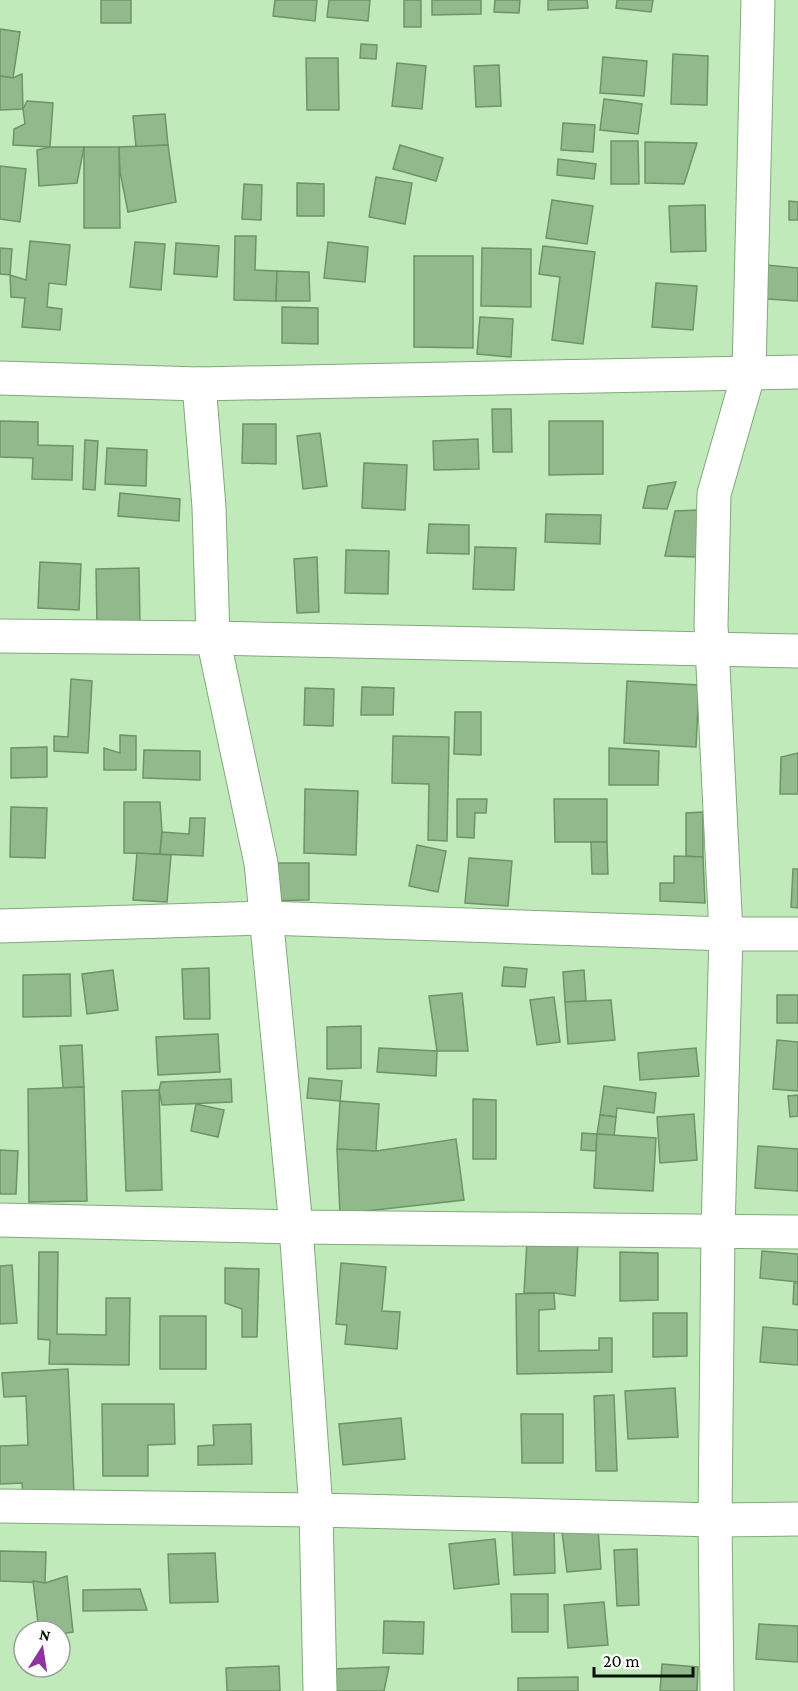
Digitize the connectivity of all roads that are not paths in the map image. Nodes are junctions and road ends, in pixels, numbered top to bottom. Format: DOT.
graph roads {
  1 [pos="758,0"];
  2 [pos="748,372"];
  3 [pos="798,372"];
  4 [pos="0,378"];
  5 [pos="199,384"];
  6 [pos="0,636"];
  7 [pos="213,638"];
  8 [pos="713,649"];
  9 [pos="798,651"];
  10 [pos="267,918"];
  11 [pos="0,926"];
  12 [pos="726,934"];
  13 [pos="798,934"];
  14 [pos="0,1220"];
  15 [pos="296,1227"];
  16 [pos="718,1231"];
  17 [pos="798,1232"];
  18 [pos="0,1506"];
  19 [pos="316,1510"];
  20 [pos="798,1519"];
  21 [pos="715,1520"];
  22 [pos="320,1691"];
  23 [pos="717,1691"];
  1 -- 2 [label="street"];
  2 -- 3 [label="street"];
  2 -- 5 [label="street"];
  2 -- 8 [label="street"];
  4 -- 5 [label="street"];
  5 -- 7 [label="street"];
  6 -- 7 [label="street"];
  7 -- 8 [label="street"];
  7 -- 10 [label="street"];
  8 -- 9 [label="street"];
  8 -- 12 [label="street"];
  10 -- 11 [label="street"];
  10 -- 12 [label="street"];
  10 -- 15 [label="street"];
  12 -- 13 [label="street"];
  12 -- 16 [label="street"];
  14 -- 15 [label="street"];
  15 -- 16 [label="street"];
  15 -- 19 [label="street"];
  16 -- 17 [label="street"];
  16 -- 21 [label="street"];
  18 -- 19 [label="street"];
  19 -- 21 [label="street"];
  19 -- 22 [label="street"];
  20 -- 21 [label="street"];
  21 -- 23 [label="street"];
}
